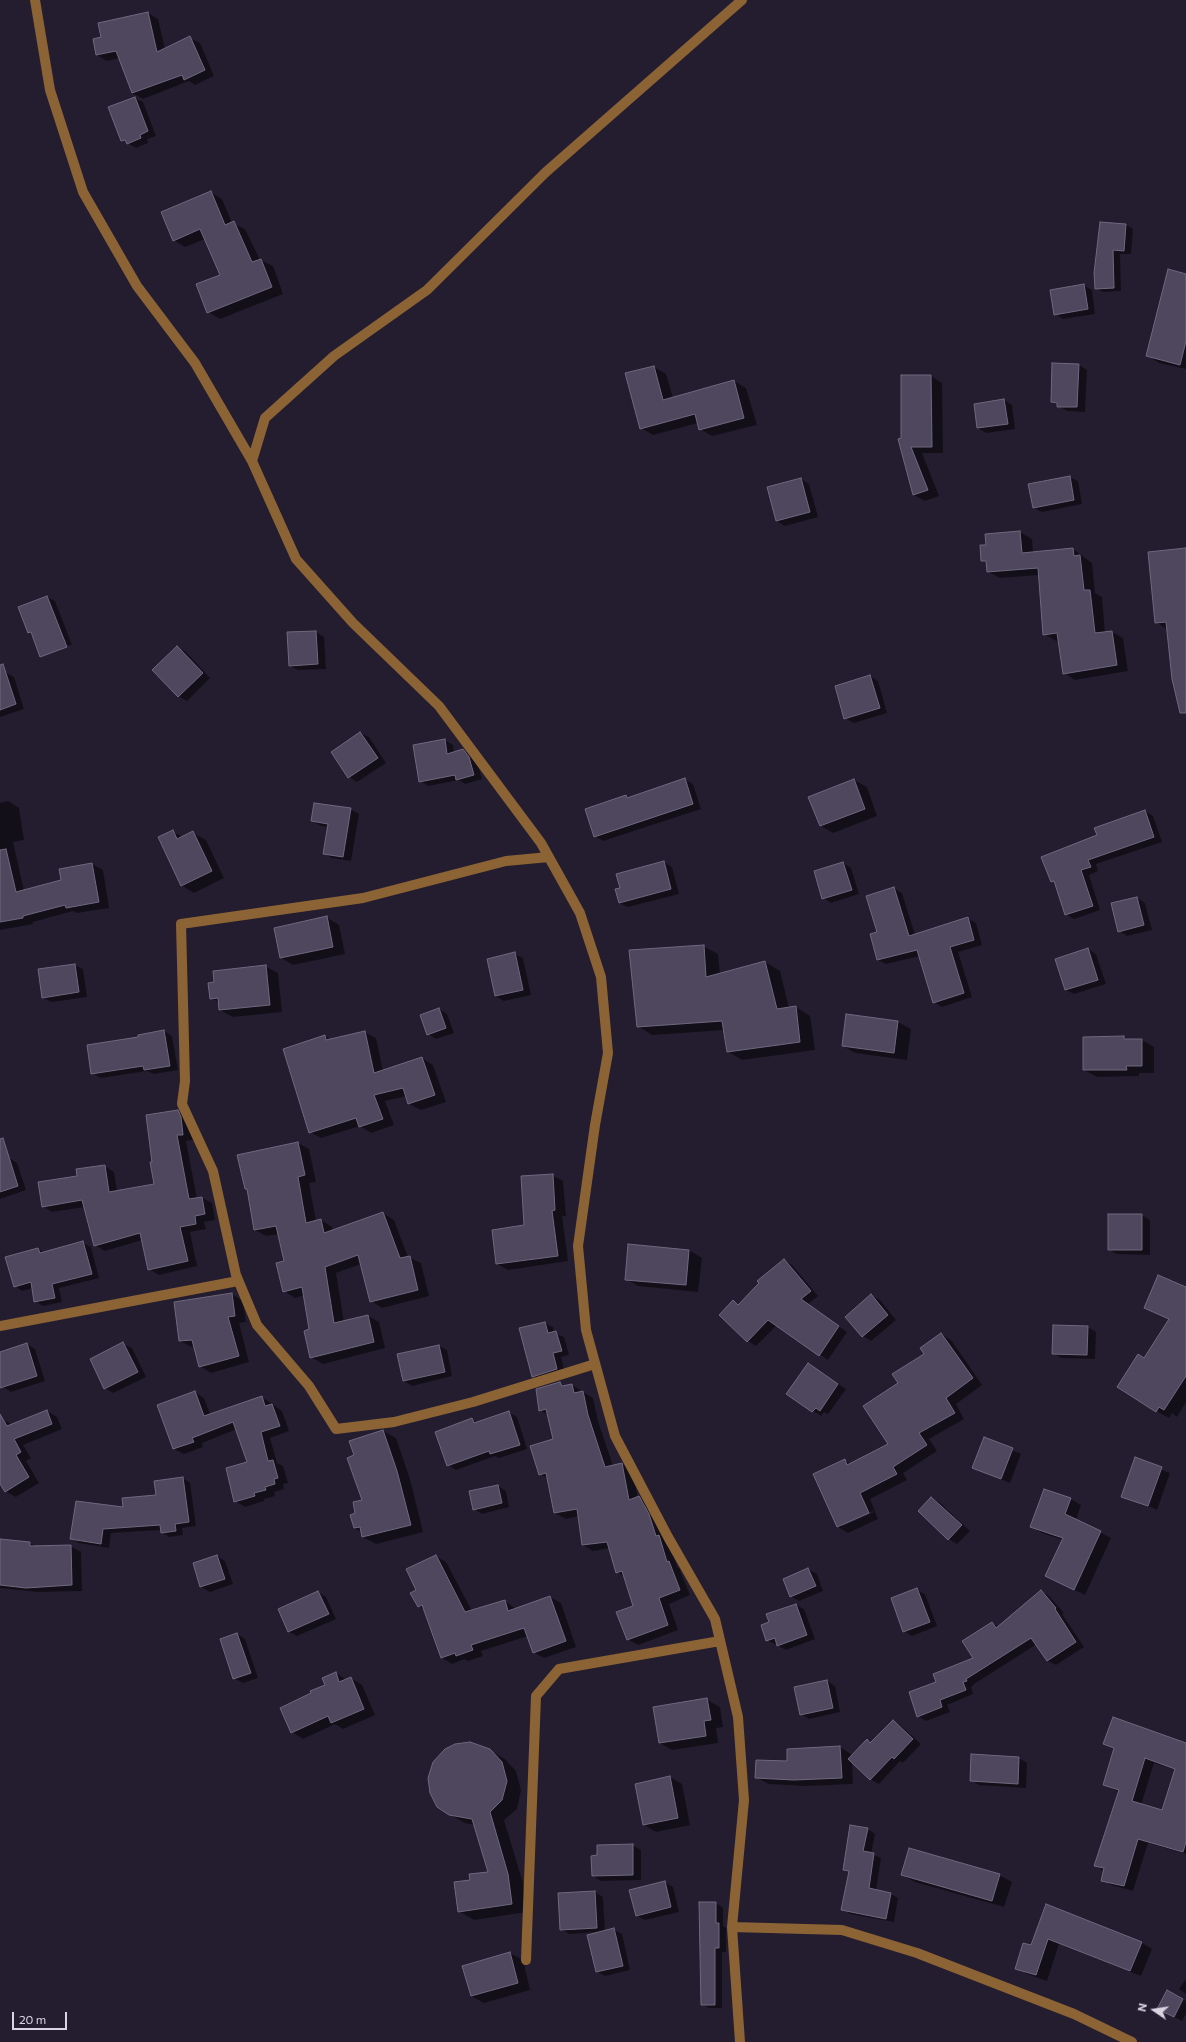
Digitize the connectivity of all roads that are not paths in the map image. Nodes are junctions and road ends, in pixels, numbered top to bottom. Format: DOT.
graph roads {
  1 [pos="35,0"];
  2 [pos="742,0"];
  3 [pos="252,461"];
  4 [pos="549,857"];
  5 [pos="238,1281"];
  6 [pos="0,1326"];
  7 [pos="595,1364"];
  8 [pos="720,1641"];
  9 [pos="732,1927"];
  10 [pos="526,1960"];
  11 [pos="740,2042"];
  12 [pos="1132,2042"];
  1 -- 3 [label="street"];
  2 -- 3 [label="street"];
  3 -- 4 [label="street"];
  4 -- 5 [label="street"];
  4 -- 7 [label="street"];
  5 -- 6 [label="street"];
  5 -- 7 [label="street"];
  7 -- 8 [label="street"];
  8 -- 9 [label="street"];
  8 -- 10 [label="street"];
  9 -- 11 [label="street"];
  9 -- 12 [label="street"];
}
